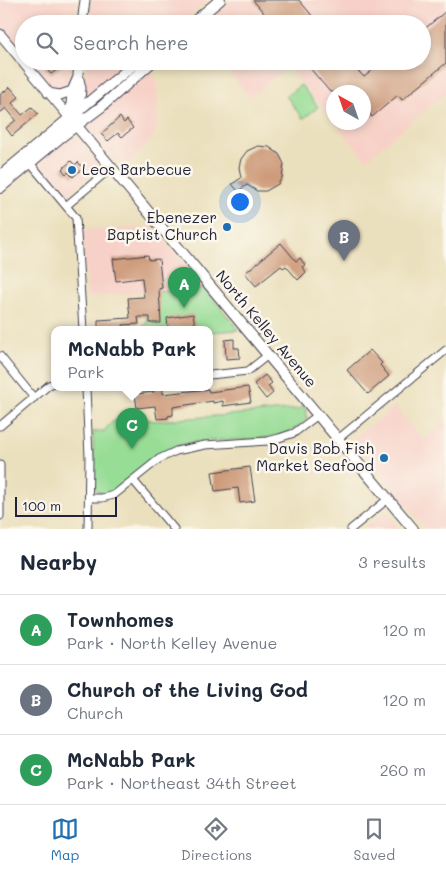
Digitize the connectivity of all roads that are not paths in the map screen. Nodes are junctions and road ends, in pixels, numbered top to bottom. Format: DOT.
graph roads {
  1 [pos="85,0"];
  2 [pos="220,0"];
  3 [pos="83,15"];
  4 [pos="202,15"];
  5 [pos="0,34"];
  6 [pos="15,52"];
  7 [pos="29,70"];
  8 [pos="78,70"];
  9 [pos="127,70"];
  10 [pos="143,70"];
  11 [pos="78,76"];
  12 [pos="72,91"];
  13 [pos="48,93"];
  14 [pos="79,111"];
  15 [pos="70,118"];
  16 [pos="77,127"];
  17 [pos="26,159"];
  18 [pos="112,167"];
  19 [pos="0,176"];
  20 [pos="0,188"];
  21 [pos="66,206"];
  22 [pos="83,326"];
  23 [pos="446,350"];
  24 [pos="268,355"];
  25 [pos="0,356"];
  26 [pos="213,374"];
  27 [pos="51,385"];
  28 [pos="86,391"];
  29 [pos="34,398"];
  30 [pos="318,415"];
  31 [pos="0,426"];
  32 [pos="338,439"];
  33 [pos="0,465"];
  34 [pos="133,480"];
  35 [pos="89,498"];
  36 [pos="388,499"];
  37 [pos="0,516"];
  38 [pos="88,529"];
  39 [pos="174,529"];
  40 [pos="352,529"];
  41 [pos="413,529"];
  1 -- 3 [label="street"];
  2 -- 4 [label="main road"];
  5 -- 6 [label="street, North Kelley Avenue"];
  7 -- 13 [label="street, North Kelley Avenue"];
  8 -- 11 [label="street"];
  9 -- 14 [label="main road"];
  10 -- 16 [label="main road"];
  11 -- 12 [label="street"];
  11 -- 14 [label="street"];
  12 -- 13 [label="street"];
  12 -- 15 [label="street"];
  13 -- 15 [label="street, North Kelley Avenue"];
  14 -- 15 [label="main road"];
  14 -- 16 [label="street"];
  15 -- 16 [label="main road, North Kelley Avenue"];
  15 -- 17 [label="main road"];
  16 -- 17 [label="main road"];
  16 -- 18 [label="main road, North Kelley Avenue"];
  17 -- 19 [label="main road"];
  17 -- 20 [label="main road"];
  17 -- 21 [label="street"];
  18 -- 21 [label="street"];
  18 -- 24 [label="main road, North Kelley Avenue"];
  21 -- 22 [label="street"];
  23 -- 32 [label="street"];
  24 -- 26 [label="street"];
  24 -- 30 [label="main road, North Kelley Avenue"];
  25 -- 29 [label="street"];
  27 -- 29 [label="street"];
  28 -- 35 [label="street"];
  29 -- 31 [label="street"];
  30 -- 32 [label="main road, North Kelley Avenue"];
  30 -- 34 [label="street"];
  32 -- 36 [label="main road, North Kelley Avenue"];
  33 -- 37 [label="street"];
  34 -- 35 [label="street"];
  34 -- 39 [label="street"];
  35 -- 38 [label="street"];
  36 -- 40 [label="street"];
  36 -- 41 [label="main road, North Kelley Avenue"];
}
